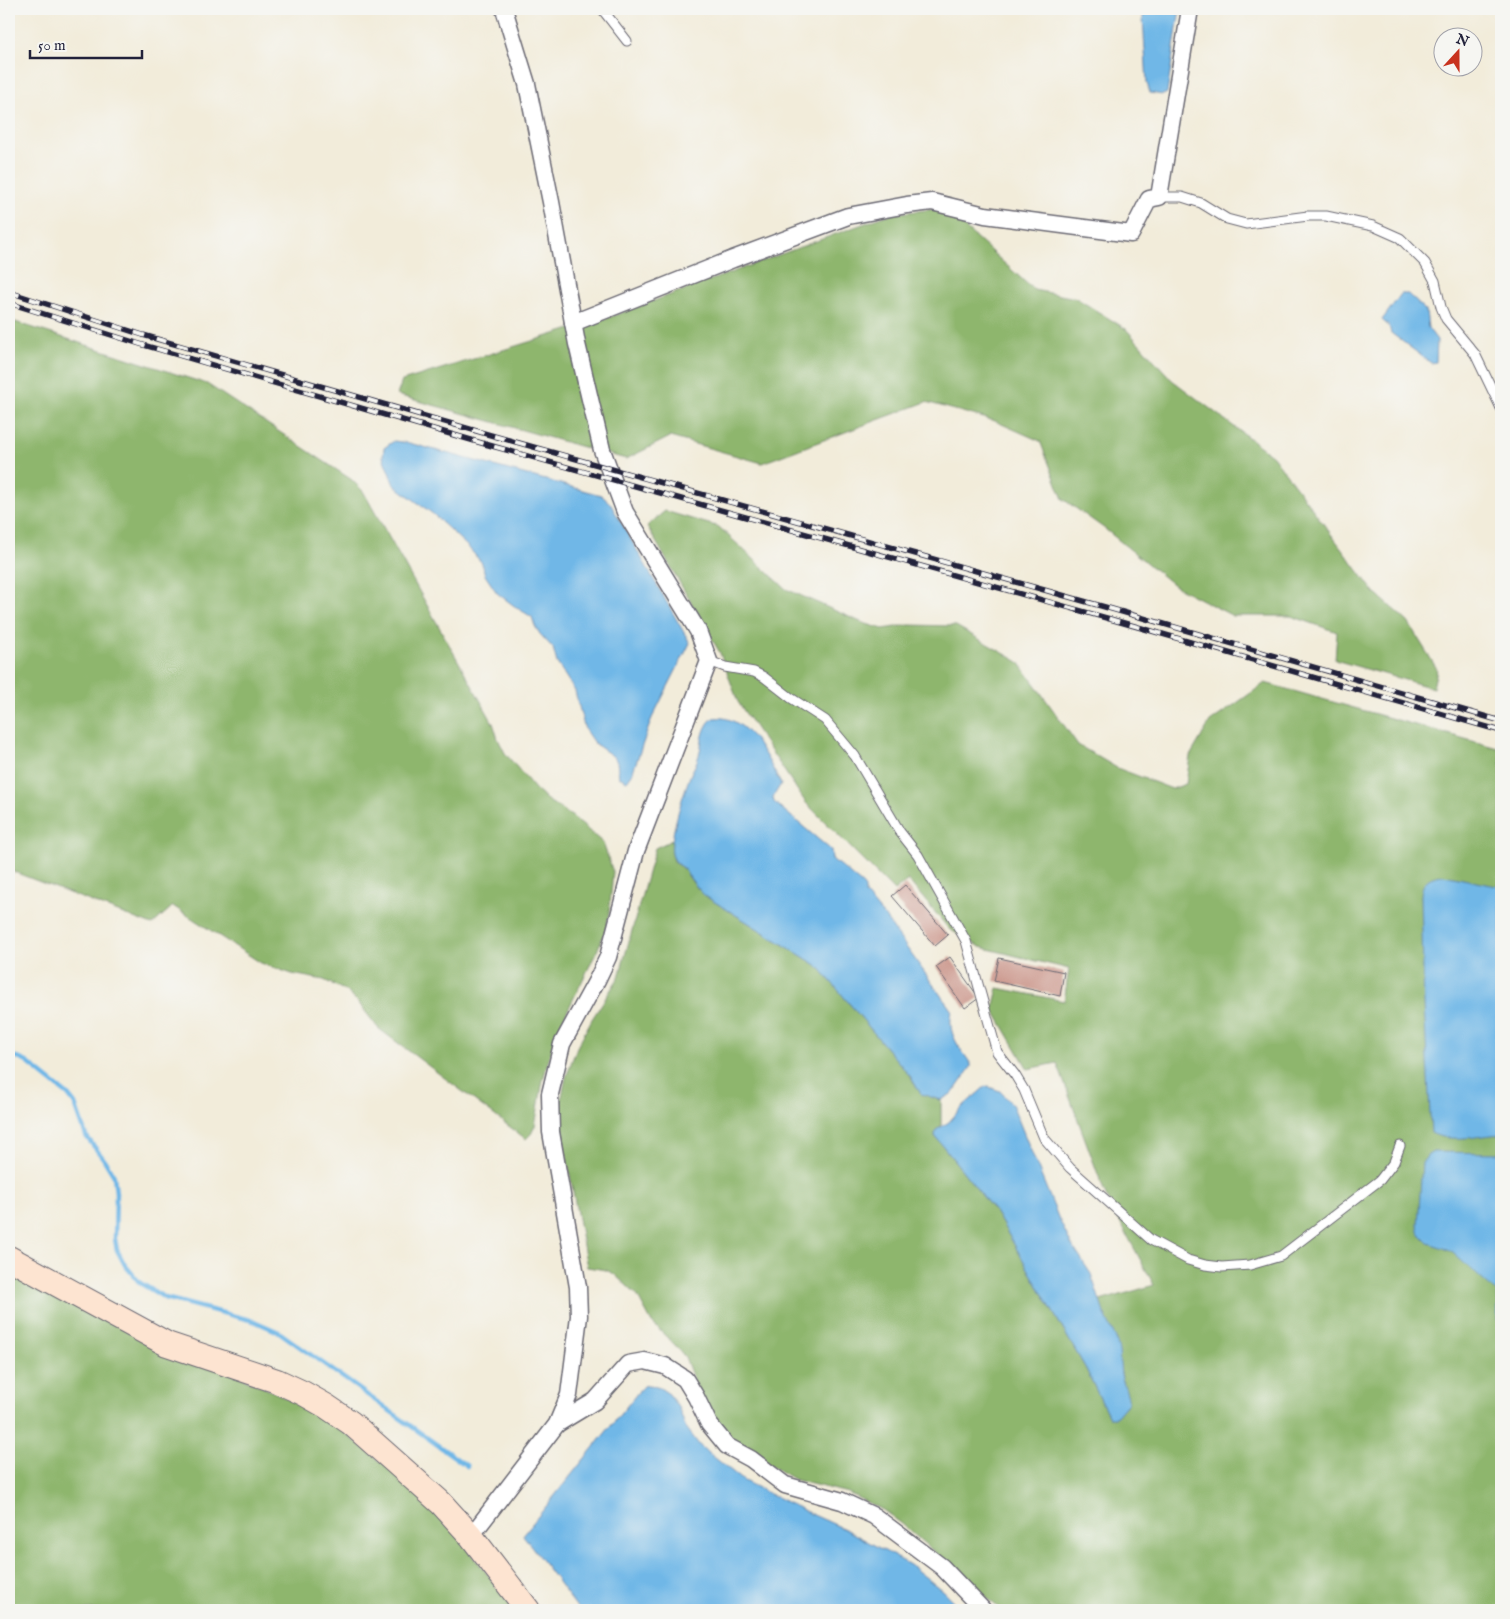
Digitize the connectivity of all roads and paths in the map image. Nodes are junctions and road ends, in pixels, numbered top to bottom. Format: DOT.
graph roads {
  1 [pos="602,9"];
  2 [pos="1190,9"];
  3 [pos="507,10"];
  4 [pos="628,41"];
  5 [pos="1159,197"];
  6 [pos="573,323"];
  7 [pos="1501,408"];
  8 [pos="709,661"];
  9 [pos="1400,1146"];
  10 [pos="9,1258"];
  11 [pos="557,1424"];
  12 [pos="472,1536"];
  13 [pos="528,1610"];
  14 [pos="983,1610"];
  1 -- 4 [label="lane"];
  2 -- 5 [label="street"];
  3 -- 6 [label="street"];
  5 -- 6 [label="street"];
  5 -- 7 [label="lane"];
  6 -- 8 [label="street"];
  8 -- 9 [label="lane"];
  8 -- 11 [label="street"];
  10 -- 12 [label="street"];
  11 -- 12 [label="street"];
  11 -- 14 [label="street"];
  12 -- 13 [label="street"];
}
